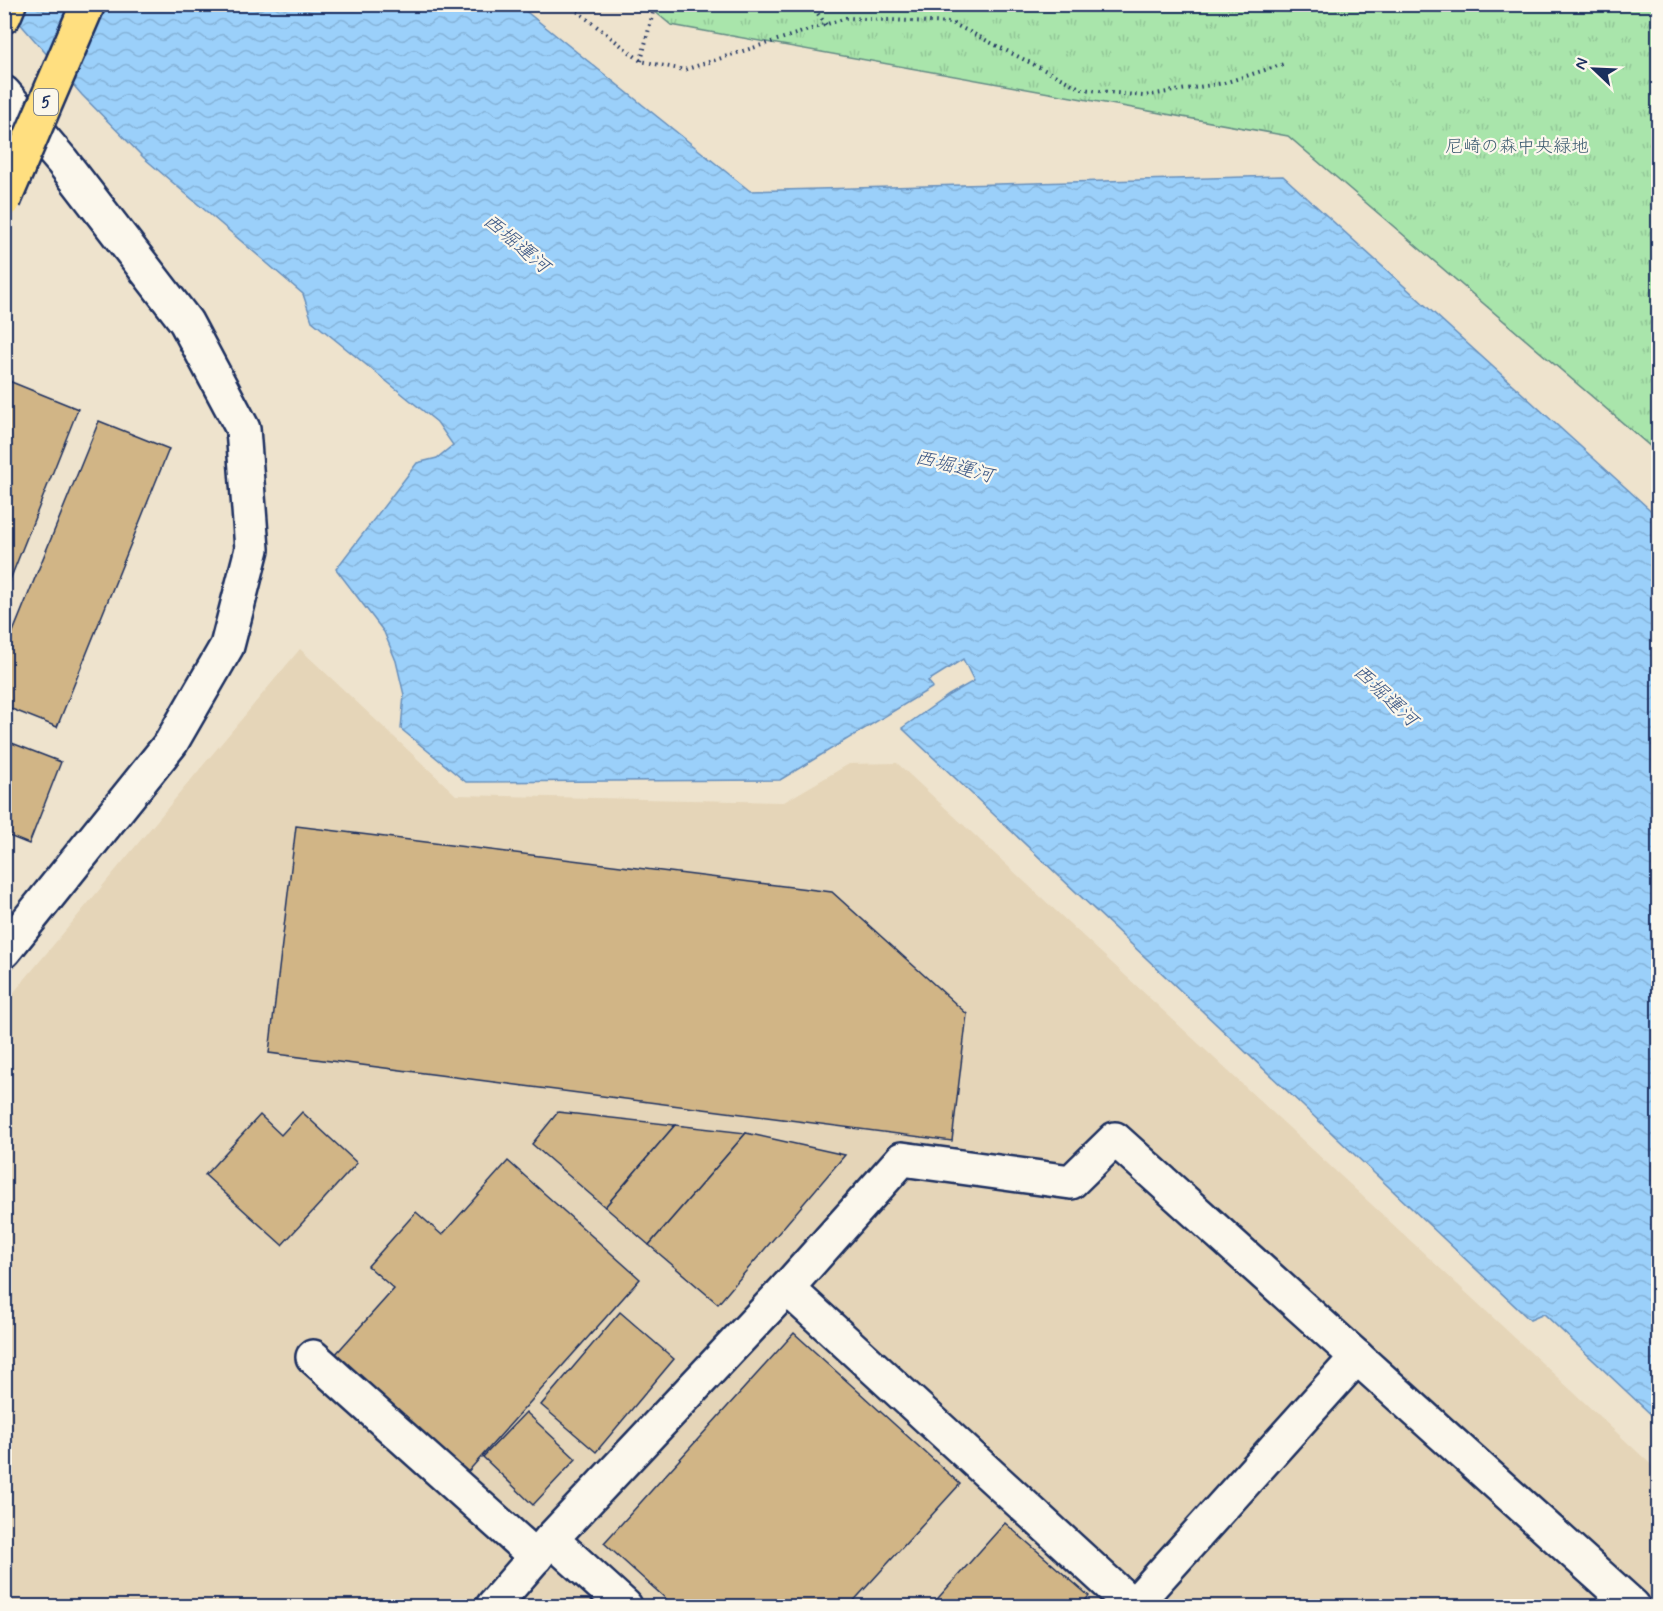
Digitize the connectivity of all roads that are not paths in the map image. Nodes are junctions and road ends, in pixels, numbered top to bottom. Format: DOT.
graph roads {
  1 [pos="9,4"];
  2 [pos="88,4"];
  3 [pos="4,16"];
  4 [pos="4,93"];
  5 [pos="4,200"];
  6 [pos="4,951"];
  7 [pos="787,1288"];
  8 [pos="313,1357"];
  9 [pos="1357,1358"];
  10 [pos="544,1548"];
  11 [pos="493,1606"];
  12 [pos="625,1606"];
  13 [pos="1133,1606"];
  14 [pos="1633,1606"];
  1 -- 3 [label="highway"];
  2 -- 5 [label="highway, 5, bridge"];
  4 -- 6 [label="street"];
  7 -- 9 [label="street"];
  7 -- 10 [label="street"];
  7 -- 13 [label="street"];
  8 -- 10 [label="street"];
  9 -- 13 [label="street"];
  9 -- 14 [label="street"];
  10 -- 11 [label="street"];
  10 -- 12 [label="street"];
}
